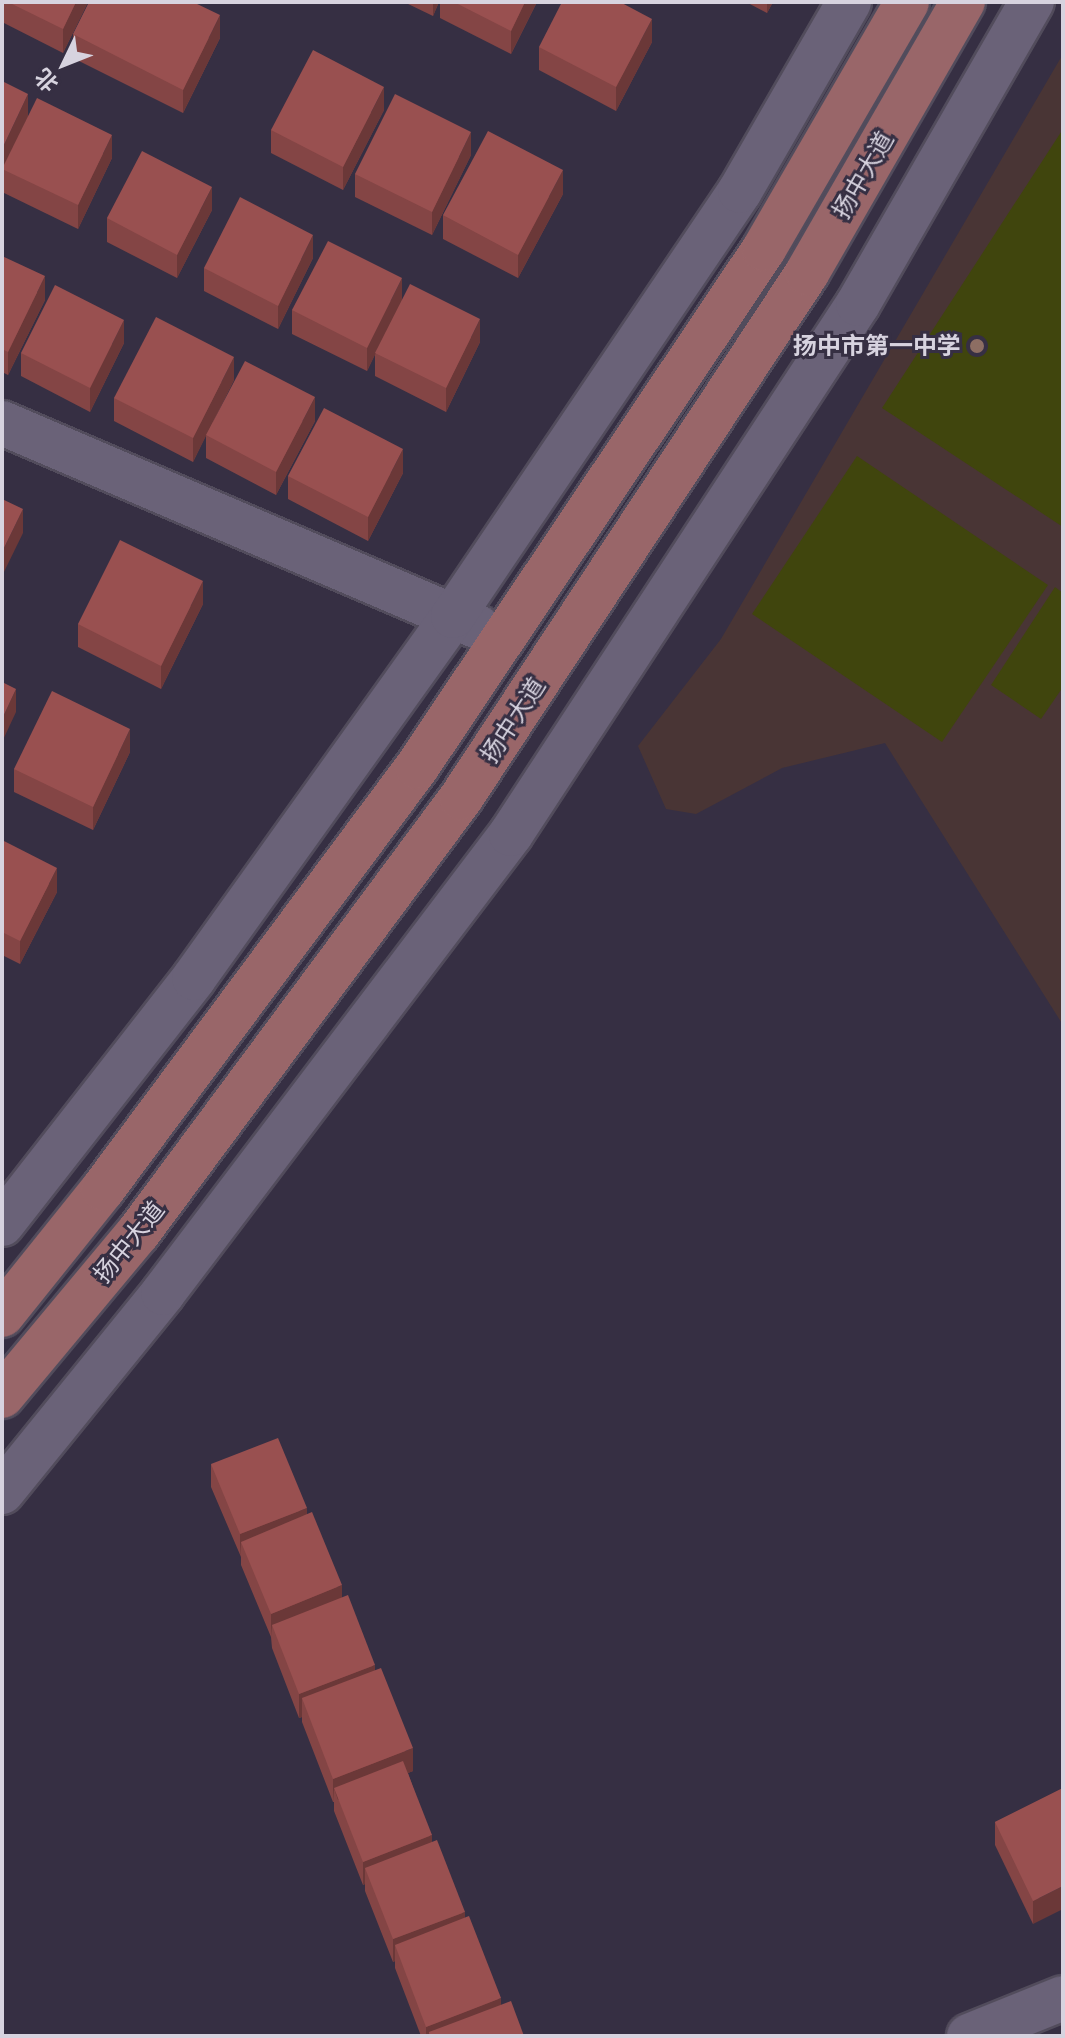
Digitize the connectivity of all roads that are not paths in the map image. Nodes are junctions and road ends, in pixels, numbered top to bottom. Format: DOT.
graph roads {
  1 [pos="849,2"];
  2 [pos="907,2"];
  3 [pos="963,2"];
  4 [pos="1032,2"];
  5 [pos="2,423"];
  6 [pos="453,616"];
  7 [pos="504,638"];
  8 [pos="2,1224"];
  9 [pos="2,1315"];
  10 [pos="2,1396"];
  11 [pos="2,1492"];
  12 [pos="1063,1998"];
  13 [pos="969,2036"];
  1 -- 6 [label="street"];
  2 -- 7 [label="main road, 扬中大道"];
  3 -- 10 [label="main road, 扬中大道"];
  4 -- 11 [label="street"];
  5 -- 6 [label="street"];
  6 -- 7 [label="street"];
  6 -- 8 [label="street"];
  7 -- 9 [label="main road, 扬中大道"];
  12 -- 13 [label="street"];
}
